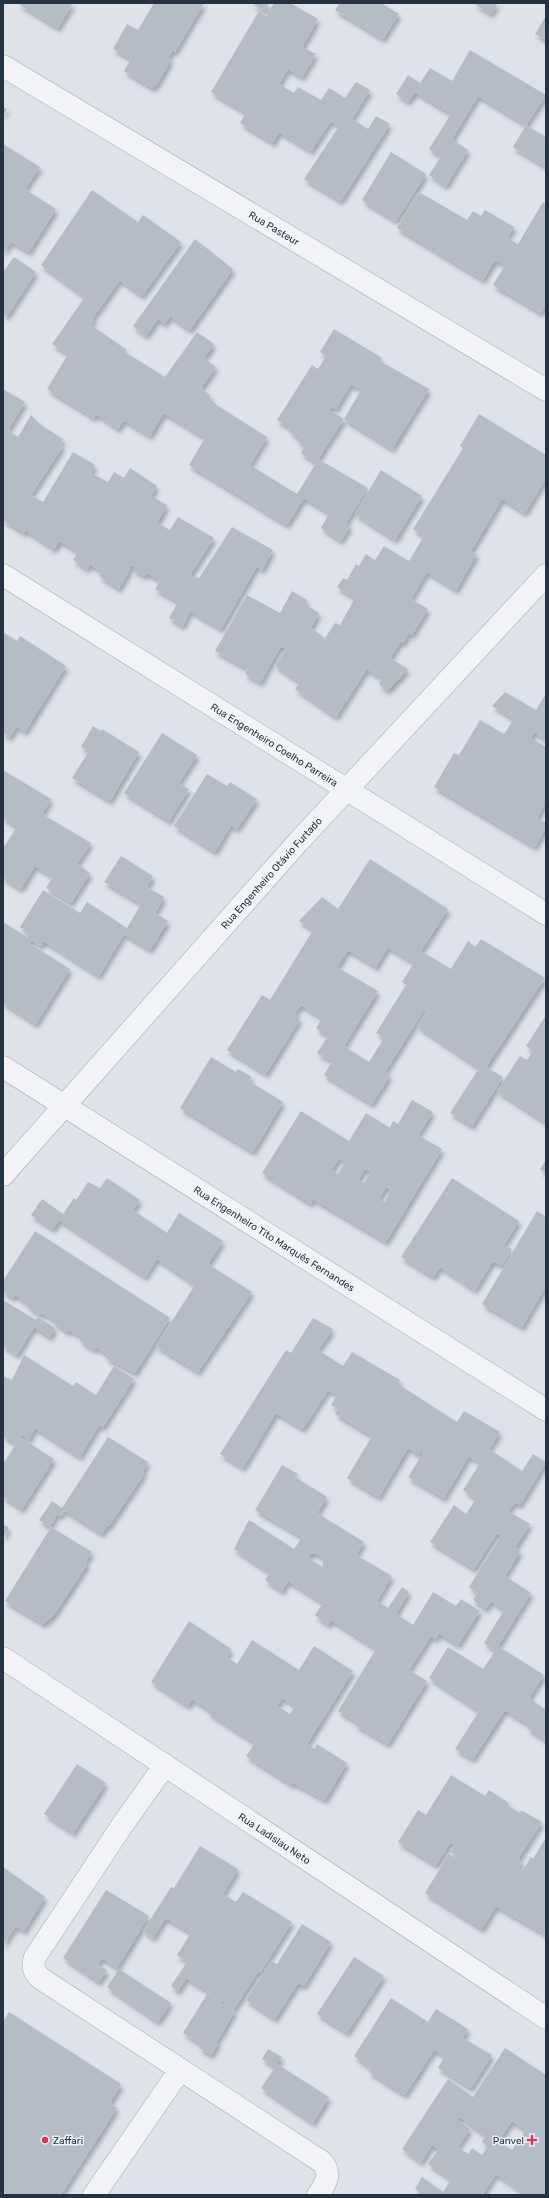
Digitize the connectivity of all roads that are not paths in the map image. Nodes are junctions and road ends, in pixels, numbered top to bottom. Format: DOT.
graph roads {
  1 [pos="3,66"];
  2 [pos="546,390"];
  3 [pos="3,575"];
  4 [pos="546,575"];
  5 [pos="346,790"];
  6 [pos="546,914"];
  7 [pos="3,1067"];
  8 [pos="65,1105"];
  9 [pos="3,1175"];
  10 [pos="546,1410"];
  11 [pos="3,1658"];
  12 [pos="165,1765"];
  13 [pos="546,2018"];
  14 [pos="180,2070"];
  15 [pos="94,2195"];
  16 [pos="318,2195"];
  1 -- 2 [label="street, Rua Pasteur"];
  3 -- 5 [label="street, Rua Engenheiro Coelho Parreira"];
  4 -- 5 [label="street, Rua Engenheiro Otávio Furtado"];
  5 -- 6 [label="street, Rua Engenheiro Coelho Parreira"];
  5 -- 8 [label="street, Rua Engenheiro Otávio Furtado"];
  7 -- 8 [label="street, Rua Engenheiro Tito Marquês Fernandes"];
  8 -- 9 [label="street, Rua Engenheiro Otávio Furtado"];
  8 -- 10 [label="street, Rua Engenheiro Tito Marquês Fernandes"];
  11 -- 12 [label="street, Rua Ladislau Neto"];
  12 -- 13 [label="street, Rua Ladislau Neto"];
  12 -- 14 [label="street"];
  14 -- 15 [label="street"];
  14 -- 16 [label="street"];
}
